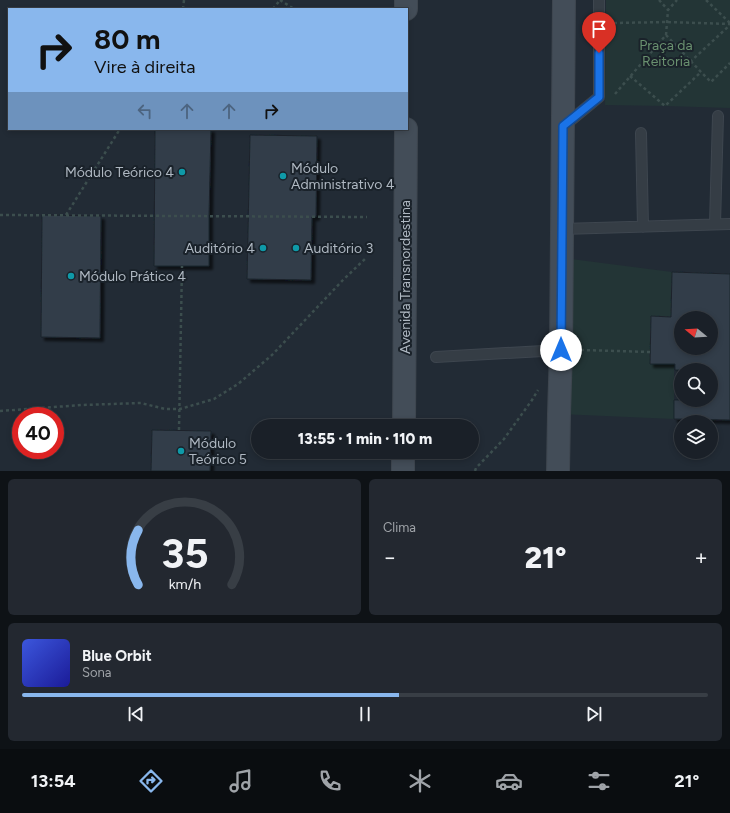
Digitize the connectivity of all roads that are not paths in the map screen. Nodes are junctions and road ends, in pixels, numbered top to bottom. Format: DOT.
graph roads {
  1 [pos="564,0"];
  2 [pos="599,0"];
  3 [pos="718,116"];
  4 [pos="563,126"];
  5 [pos="406,130"];
  6 [pos="641,132"];
  7 [pos="715,224"];
  8 [pos="730,224"];
  9 [pos="643,227"];
  10 [pos="562,229"];
  11 [pos="561,350"];
  12 [pos="436,356"];
  13 [pos="404,419"];
  14 [pos="403,459"];
  15 [pos="403,471"];
  16 [pos="558,471"];
  1 -- 4 [label="street"];
  2 -- 4 [label="lane"];
  3 -- 7 [label="lane"];
  4 -- 10 [label="street"];
  5 -- 13 [label="street, Avenida Transnordestina"];
  6 -- 9 [label="lane"];
  7 -- 8 [label="lane"];
  7 -- 9 [label="lane"];
  9 -- 10 [label="lane"];
  10 -- 11 [label="street"];
  11 -- 12 [label="lane"];
  11 -- 16 [label="street"];
  14 -- 15 [label="street"];
}
